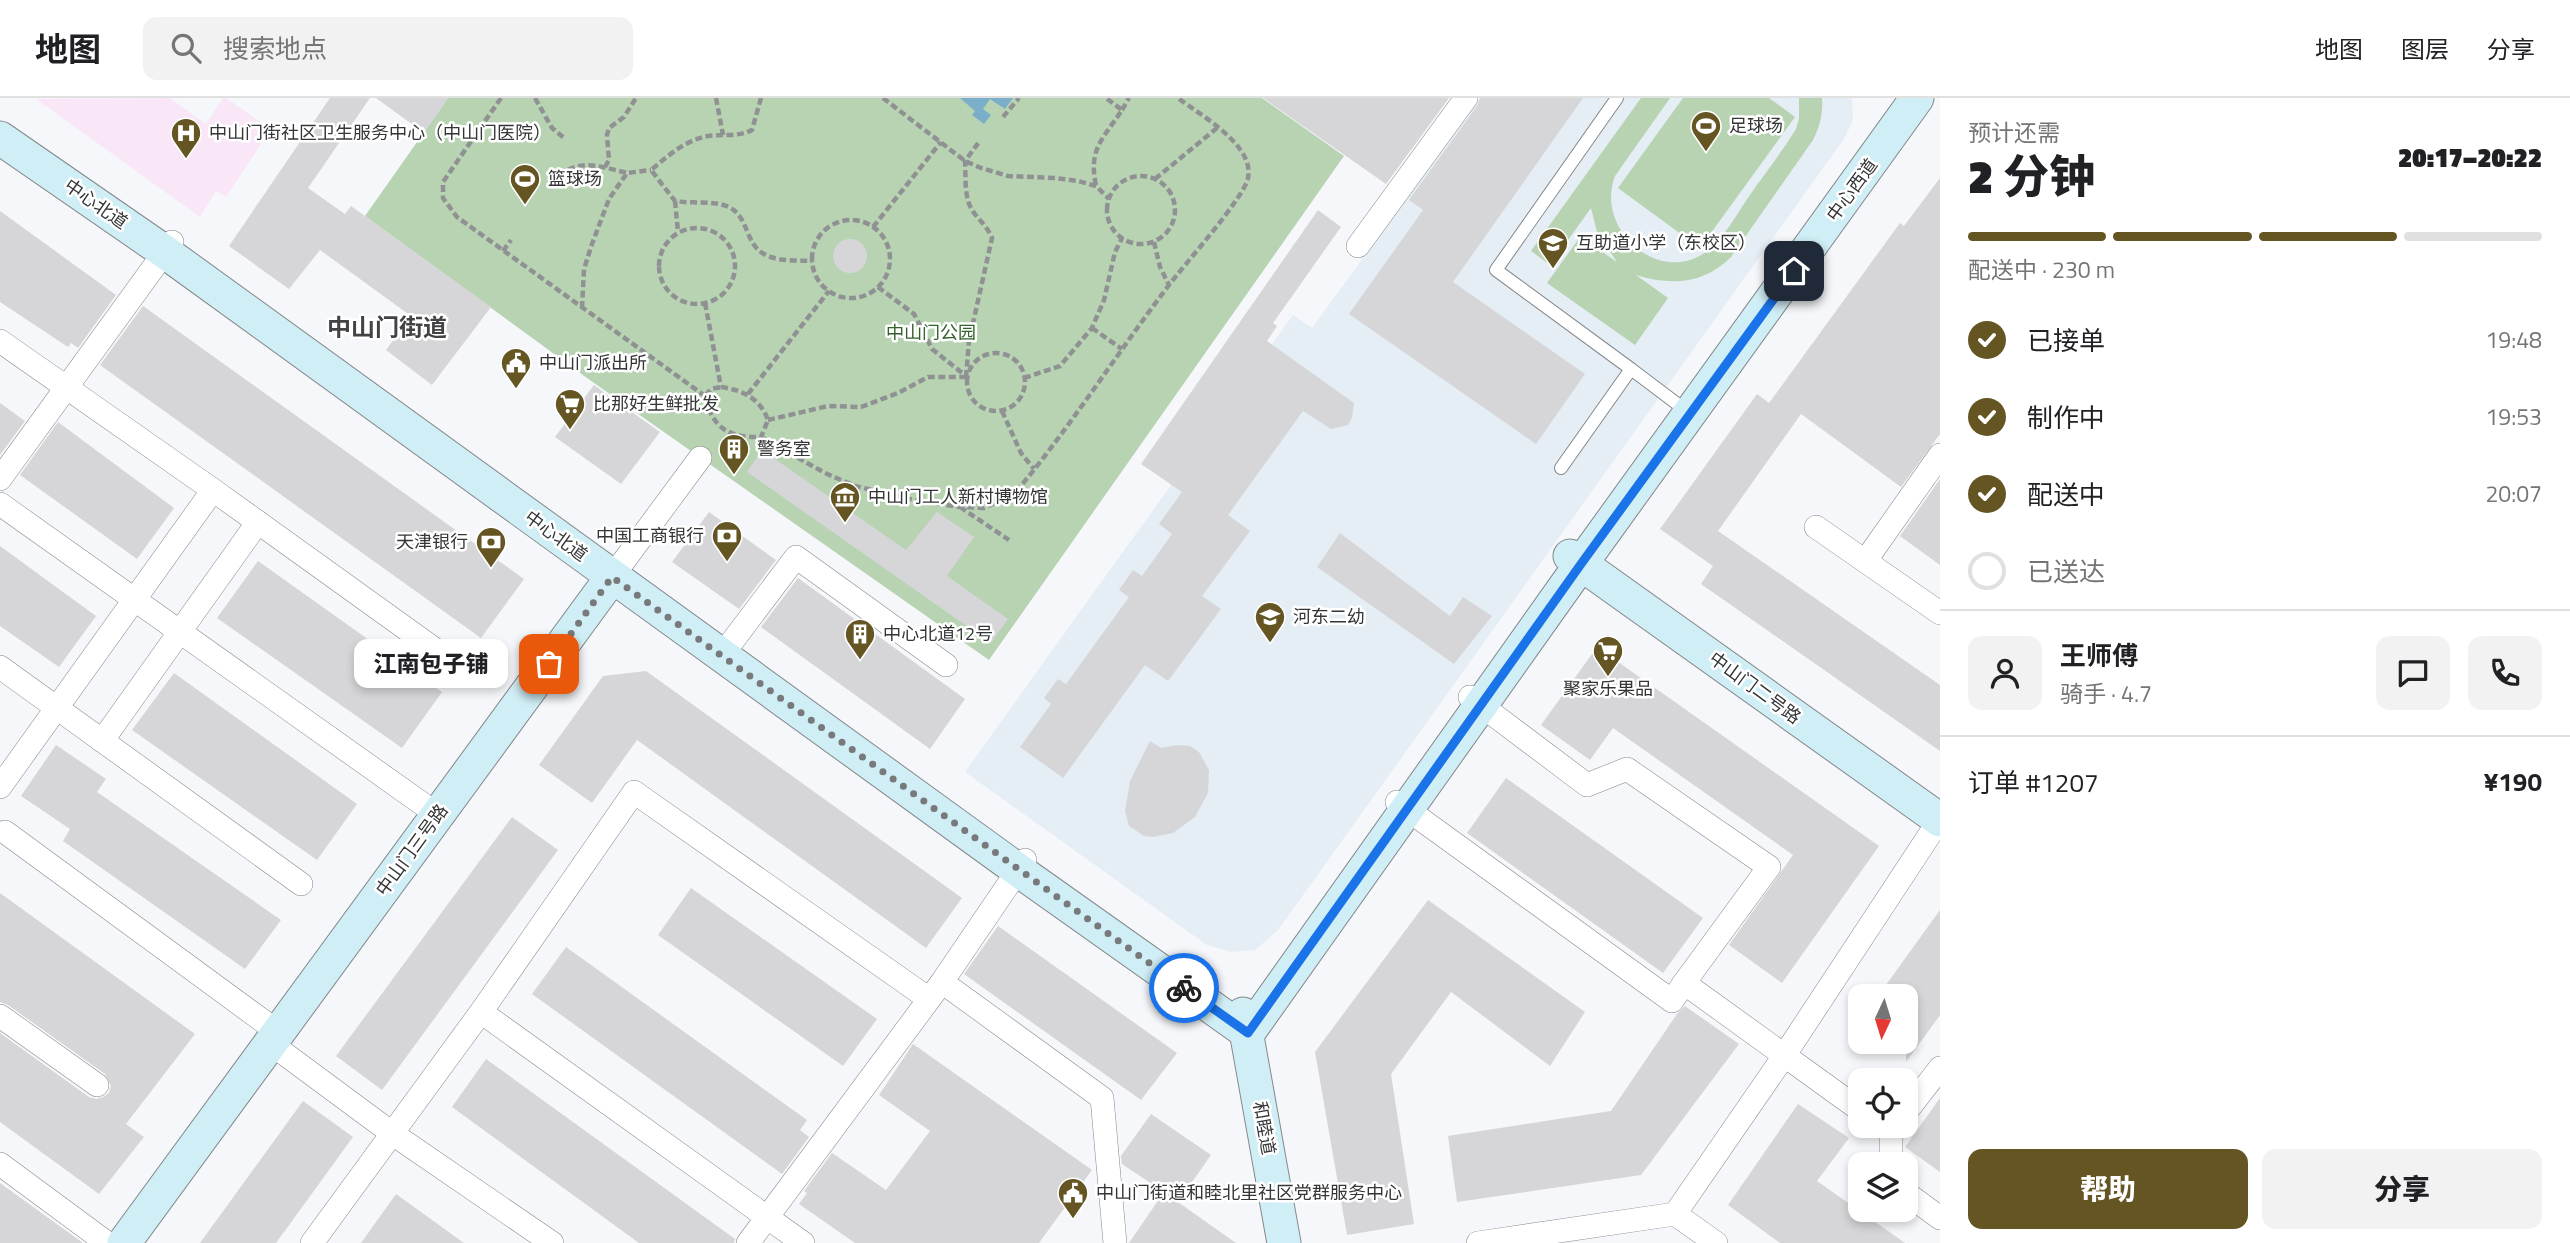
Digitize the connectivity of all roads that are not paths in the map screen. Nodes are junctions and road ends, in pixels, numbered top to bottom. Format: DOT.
graph roads {
  1 [pos="1466,98"];
  2 [pos="1617,98"];
  3 [pos="1896,98"];
  4 [pos="1917,98"];
  5 [pos="0,122"];
  6 [pos="0,138"];
  7 [pos="1358,246"];
  8 [pos="168,247"];
  9 [pos="0,341"];
  10 [pos="1631,369"];
  11 [pos="67,388"];
  12 [pos="1685,409"];
  13 [pos="1940,455"];
  14 [pos="700,457"];
  15 [pos="1561,468"];
  16 [pos="0,479"];
  17 [pos="213,490"];
  18 [pos="0,504"];
  19 [pos="258,522"];
  20 [pos="1816,527"];
  21 [pos="1579,555"];
  22 [pos="1866,560"];
  23 [pos="616,572"];
  24 [pos="134,599"];
  25 [pos="1940,613"];
  26 [pos="180,632"];
  27 [pos="726,650"];
  28 [pos="946,665"];
  29 [pos="458,666"];
  30 [pos="0,667"];
  31 [pos="1476,701"];
  32 [pos="56,708"];
  33 [pos="102,741"];
  34 [pos="0,787"];
  35 [pos="1402,805"];
  36 [pos="438,815"];
  37 [pos="1940,815"];
  38 [pos="2,833"];
  39 [pos="1021,865"];
  40 [pos="301,884"];
  41 [pos="1684,983"];
  42 [pos="935,990"];
  43 [pos="481,1012"];
  44 [pos="0,1016"];
  45 [pos="1245,1023"];
  46 [pos="274,1037"];
  47 [pos="1784,1056"];
  48 [pos="1940,1068"];
  49 [pos="97,1085"];
  50 [pos="1918,1096"];
  51 [pos="1848,1101"];
  52 [pos="393,1133"];
  53 [pos="0,1164"];
  54 [pos="1918,1201"];
  55 [pos="1675,1214"];
  56 [pos="767,1216"];
  57 [pos="1940,1217"];
  58 [pos="1508,1241"];
  59 [pos="107,1243"];
  60 [pos="124,1243"];
  61 [pos="312,1243"];
  62 [pos="552,1243"];
  63 [pos="747,1243"];
  64 [pos="803,1243"];
  65 [pos="1115,1243"];
  66 [pos="1283,1243"];
  67 [pos="1478,1243"];
  68 [pos="1716,1243"];
  1 -- 7 [label="street"];
  2 -- 10 [label="lane"];
  3 -- 12 [label="street, 中心西道"];
  4 -- 12 [label="street, 中心西道"];
  5 -- 8 [label="street, 中心北道"];
  6 -- 8 [label="street, 中心北道"];
  8 -- 11 [label="street"];
  8 -- 23 [label="street, 中心北道"];
  9 -- 11 [label="street"];
  10 -- 12 [label="lane"];
  10 -- 15 [label="lane"];
  11 -- 16 [label="street"];
  11 -- 17 [label="street"];
  12 -- 21 [label="street, 中心西道"];
  13 -- 22 [label="street"];
  14 -- 23 [label="street, 中山门三号路"];
  17 -- 19 [label="street"];
  17 -- 24 [label="street"];
  18 -- 24 [label="street"];
  19 -- 26 [label="street"];
  19 -- 29 [label="street"];
  20 -- 22 [label="street"];
  21 -- 31 [label="street, 中心西道"];
  21 -- 37 [label="street, 中山门二号路"];
  22 -- 25 [label="street"];
  23 -- 27 [label="street, 中心北道"];
  23 -- 36 [label="street, 中山门三号路"];
  24 -- 26 [label="street"];
  24 -- 32 [label="street"];
  26 -- 33 [label="street"];
  26 -- 36 [label="street"];
  27 -- 28 [label="street"];
  27 -- 39 [label="street, 中心北道"];
  30 -- 32 [label="street"];
  31 -- 35 [label="street, 中心西道"];
  31 -- 41 [label="street"];
  32 -- 33 [label="street"];
  32 -- 34 [label="street"];
  33 -- 40 [label="street"];
  35 -- 41 [label="street"];
  35 -- 45 [label="street, 中心西道"];
  36 -- 46 [label="street, 中山门三号路"];
  37 -- 47 [label="street"];
  38 -- 46 [label="street"];
  39 -- 42 [label="street"];
  39 -- 45 [label="street, 中心北道"];
  41 -- 47 [label="street"];
  42 -- 43 [label="street"];
  42 -- 56 [label="street"];
  42 -- 65 [label="street"];
  43 -- 52 [label="street"];
  43 -- 56 [label="street"];
  44 -- 49 [label="street"];
  45 -- 66 [label="street, 和睦道"];
  46 -- 52 [label="street"];
  46 -- 60 [label="street, 中山门三号路"];
  47 -- 51 [label="street"];
  47 -- 55 [label="street"];
  48 -- 50 [label="street"];
  52 -- 61 [label="street"];
  52 -- 62 [label="street"];
  53 -- 59 [label="street"];
  54 -- 57 [label="street"];
  55 -- 58 [label="street"];
  55 -- 68 [label="street"];
  56 -- 63 [label="street"];
  56 -- 64 [label="street"];
  58 -- 67 [label="street"];
}
